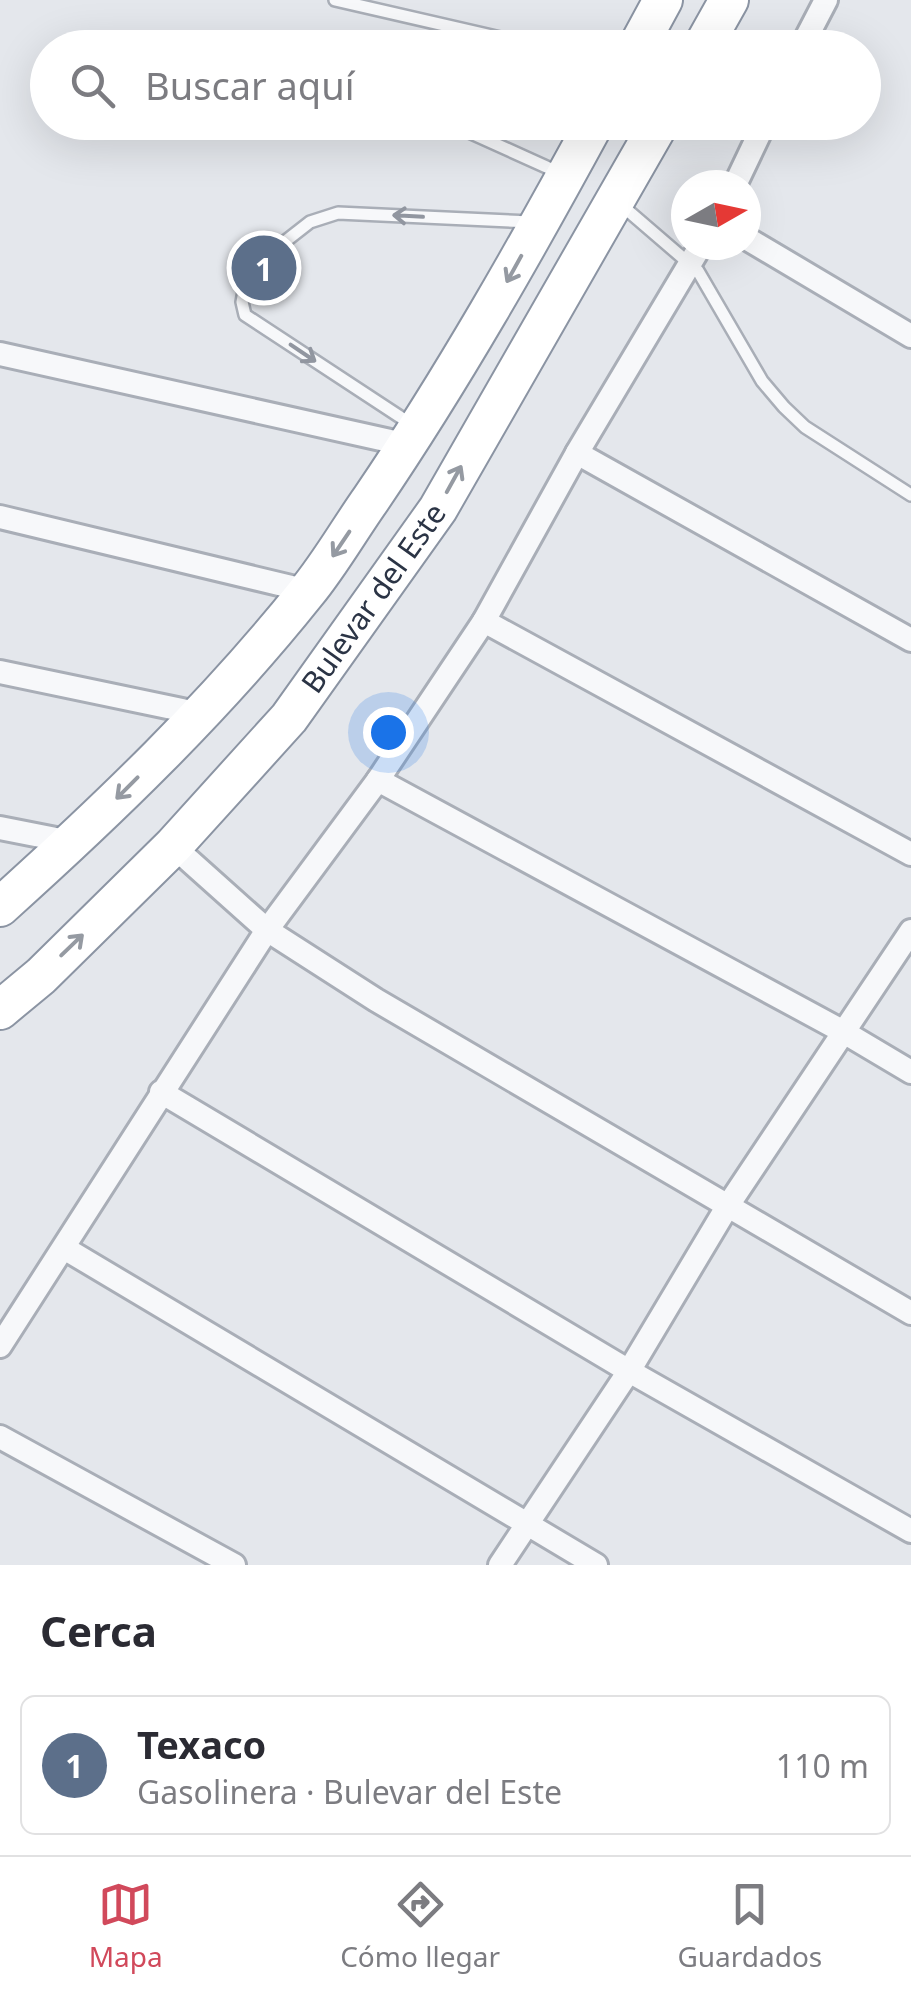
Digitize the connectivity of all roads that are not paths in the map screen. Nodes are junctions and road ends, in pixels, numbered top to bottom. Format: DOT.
graph roads {
  1 [pos="334,0"];
  2 [pos="663,0"];
  3 [pos="728,0"];
  4 [pos="821,1"];
  5 [pos="465,30"];
  6 [pos="646,30"];
  7 [pos="712,30"];
  8 [pos="809,30"];
  9 [pos="482,140"];
  10 [pos="585,140"];
  11 [pos="650,140"];
  12 [pos="757,140"];
  13 [pos="743,170"];
  14 [pos="566,176"];
  15 [pos="616,201"];
  16 [pos="540,223"];
  17 [pos="671,237"];
  18 [pos="278,247"];
  19 [pos="761,247"];
  20 [pos="692,260"];
  21 [pos="697,260"];
  22 [pos="245,286"];
  23 [pos="911,336"];
  24 [pos="0,354"];
  25 [pos="413,437"];
  26 [pos="577,453"];
  27 [pos="911,495"];
  28 [pos="0,517"];
  29 [pos="308,592"];
  30 [pos="484,622"];
  31 [pos="911,640"];
  32 [pos="0,672"];
  33 [pos="201,714"];
  34 [pos="378,780"];
  35 [pos="0,828"];
  36 [pos="72,842"];
  37 [pos="173,846"];
  38 [pos="911,854"];
  39 [pos="0,906"];
  40 [pos="267,930"];
  41 [pos="911,930"];
  42 [pos="0,1010"];
  43 [pos="842,1031"];
  44 [pos="911,1072"];
  45 [pos="161,1092"];
  46 [pos="727,1207"];
  47 [pos="64,1248"];
  48 [pos="911,1314"];
  49 [pos="0,1346"];
  50 [pos="630,1371"];
  51 [pos="0,1437"];
  52 [pos="528,1526"];
  53 [pos="911,1531"];
  54 [pos="234,1565"];
  55 [pos="500,1565"];
  56 [pos="596,1565"];
  1 -- 5 [label="lane"];
  2 -- 6 [label="highway"];
  3 -- 7 [label="highway"];
  4 -- 8 [label="street"];
  9 -- 14 [label="lane"];
  10 -- 14 [label="highway, Bulevar del Este"];
  11 -- 15 [label="highway, Bulevar del Este"];
  12 -- 13 [label="street"];
  14 -- 16 [label="highway, Bulevar del Este"];
  15 -- 17 [label="lane"];
  37 -- 15 [label="highway, Bulevar del Este, one-way"];
  16 -- 18 [label="lane, one-way"];
  16 -- 25 [label="highway, Bulevar del Este, one-way"];
  19 -- 23 [label="street"];
  20 -- 26 [label="street"];
  21 -- 27 [label="lane"];
  22 -- 25 [label="lane, one-way"];
  24 -- 25 [label="street"];
  25 -- 29 [label="highway, Bulevar del Este, one-way"];
  26 -- 30 [label="street"];
  26 -- 31 [label="street"];
  28 -- 29 [label="street"];
  29 -- 33 [label="highway, Bulevar del Este"];
  30 -- 34 [label="street"];
  30 -- 38 [label="street"];
  32 -- 33 [label="street"];
  33 -- 36 [label="highway, Bulevar del Este, one-way"];
  34 -- 40 [label="street"];
  34 -- 43 [label="street"];
  35 -- 36 [label="street"];
  36 -- 39 [label="highway, Bulevar del Este"];
  37 -- 40 [label="street"];
  42 -- 37 [label="highway, Bulevar del Este, one-way"];
  40 -- 45 [label="street"];
  40 -- 46 [label="street"];
  41 -- 43 [label="street"];
  43 -- 44 [label="street"];
  43 -- 46 [label="street"];
  45 -- 47 [label="street"];
  45 -- 50 [label="street"];
  46 -- 48 [label="street"];
  46 -- 50 [label="street"];
  47 -- 49 [label="street"];
  47 -- 52 [label="street"];
  50 -- 52 [label="street"];
  50 -- 53 [label="street"];
  51 -- 54 [label="street"];
  52 -- 55 [label="street"];
  52 -- 56 [label="street"];
}
